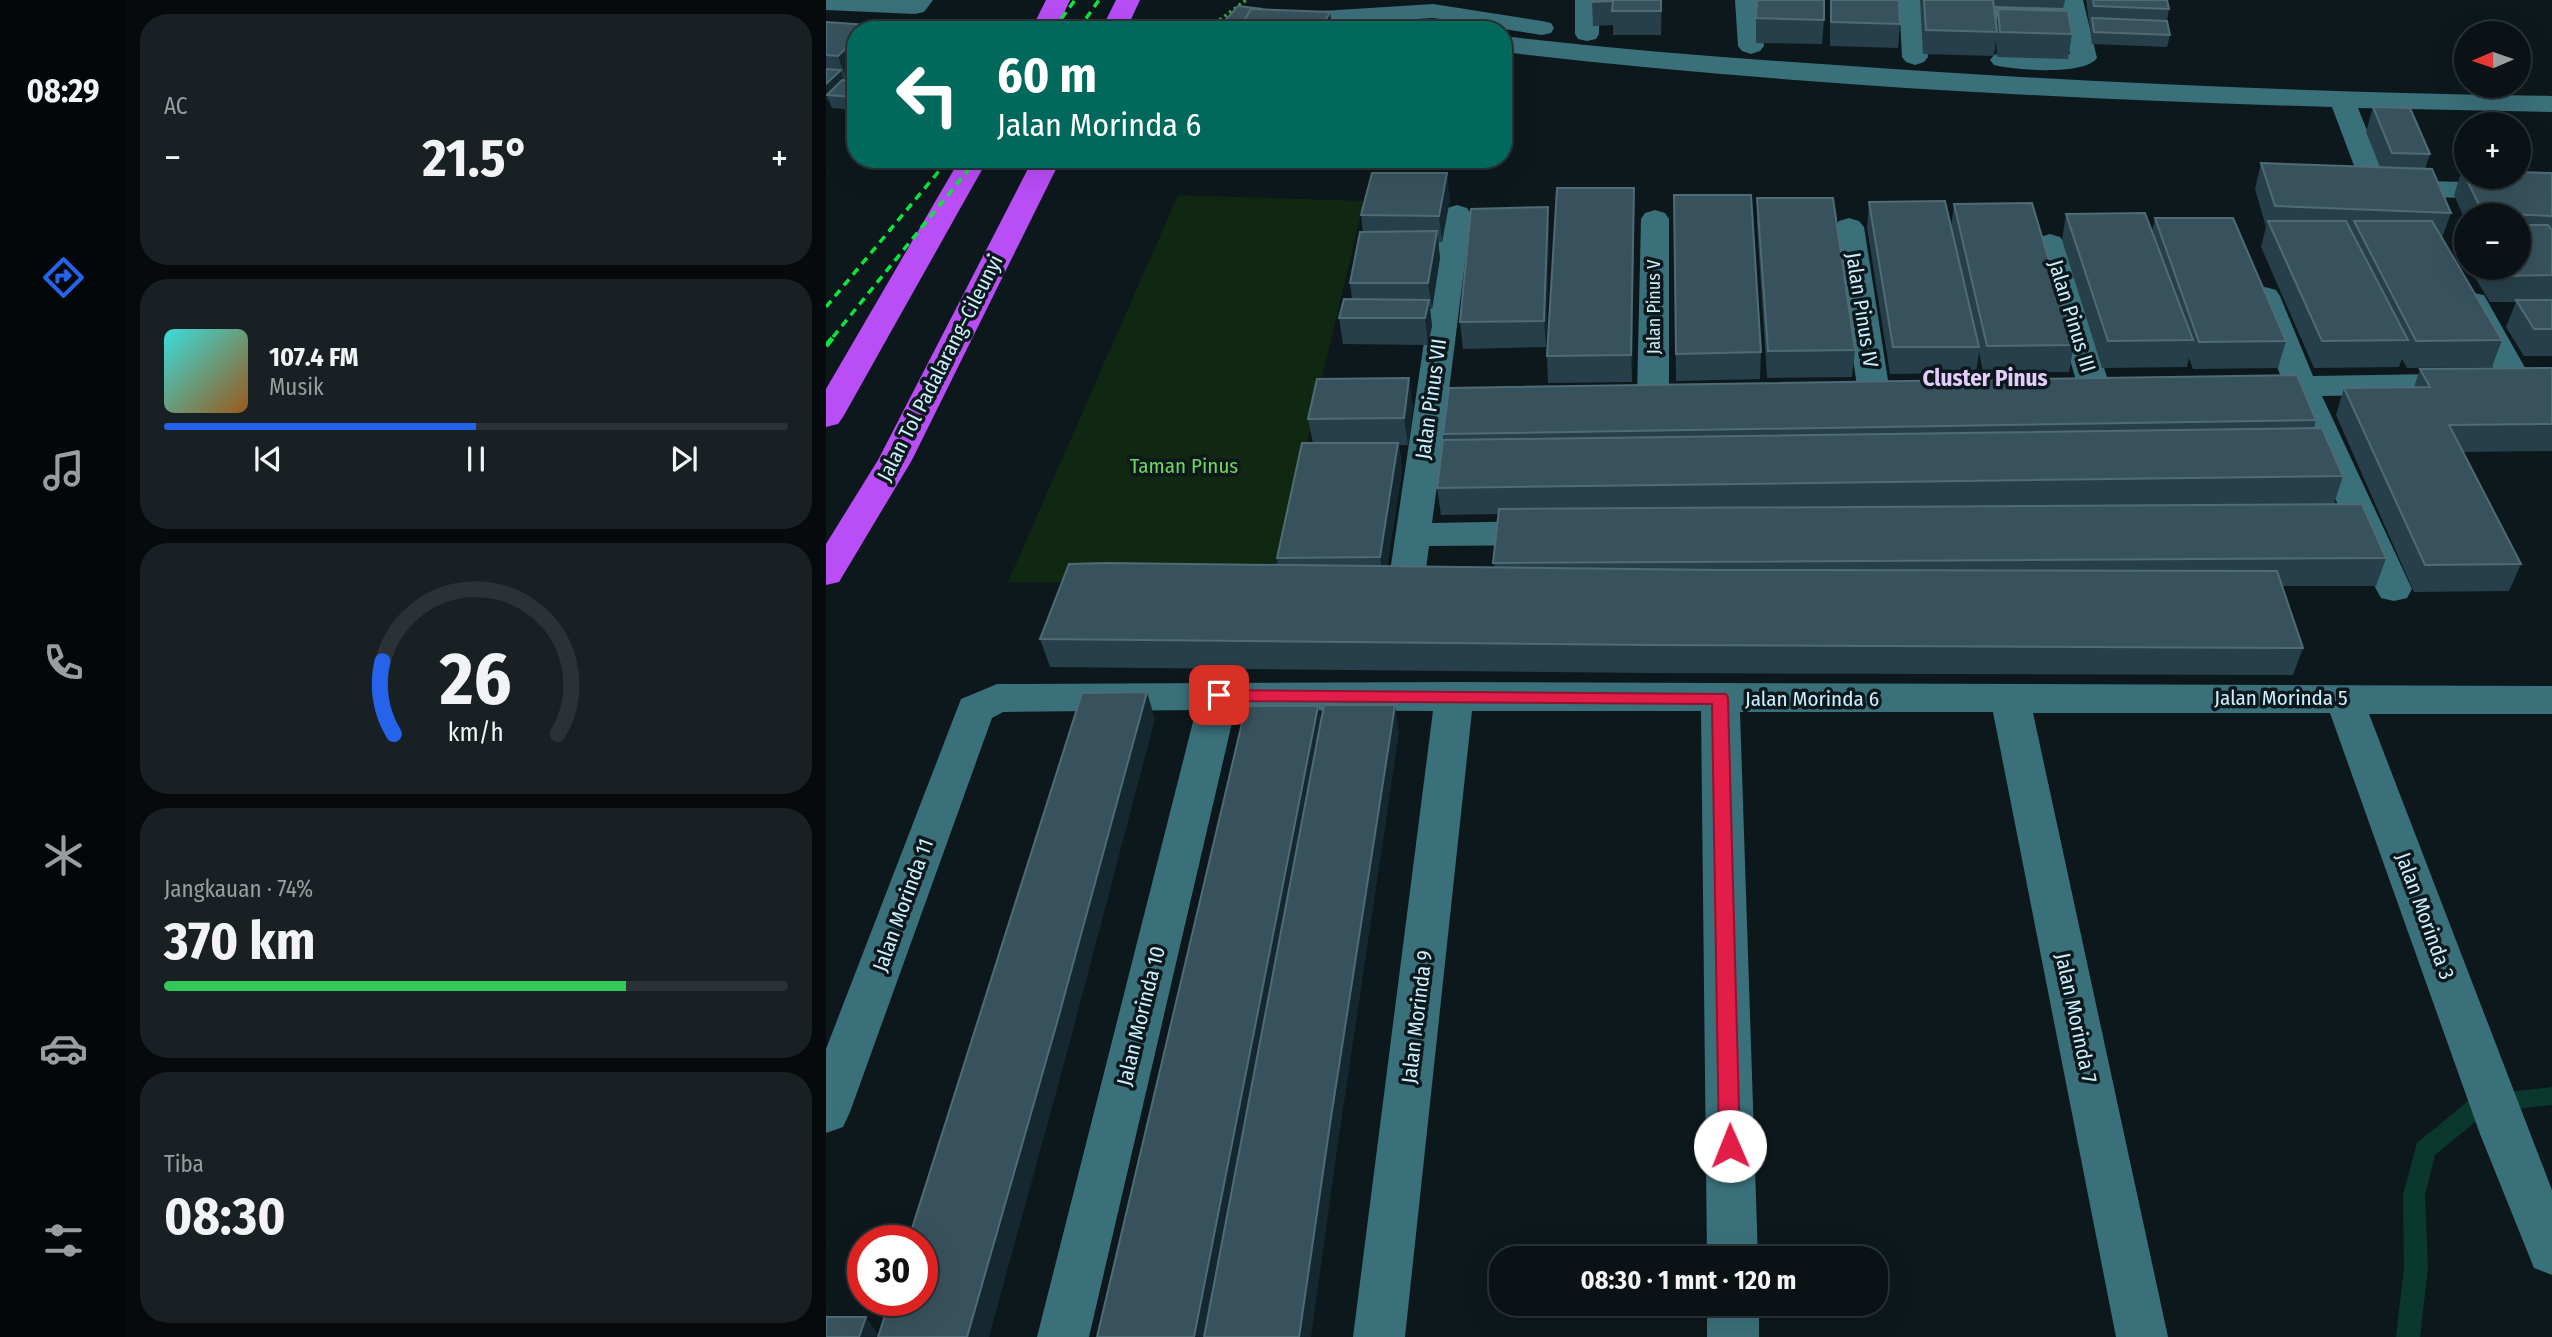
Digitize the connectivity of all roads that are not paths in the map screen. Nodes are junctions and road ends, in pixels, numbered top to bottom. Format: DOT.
graph roads {
  1 [pos="1058,0"];
  2 [pos="1128,0"];
  3 [pos="1301,0"];
  4 [pos="1587,0"];
  5 [pos="1747,0"];
  6 [pos="1911,0"];
  7 [pos="2071,0"];
  8 [pos="837,4"];
  9 [pos="918,4"];
  10 [pos="1322,18"];
  11 [pos="1048,21"];
  12 [pos="1118,21"];
  13 [pos="1336,21"];
  14 [pos="1500,21"];
  15 [pos="1512,23"];
  16 [pos="826,26"];
  17 [pos="1587,34"];
  18 [pos="1512,45"];
  19 [pos="1751,46"];
  20 [pos="1915,57"];
  21 [pos="2552,104"];
  22 [pos="2346,111"];
  23 [pos="2211,119"];
  24 [pos="2454,122"];
  25 [pos="969,168"];
  26 [pos="1042,168"];
  27 [pos="2529,192"];
  28 [pos="1457,214"];
  29 [pos="1655,219"];
  30 [pos="1849,227"];
  31 [pos="2050,243"];
  32 [pos="2254,271"];
  33 [pos="2461,280"];
  34 [pos="2552,382"];
  35 [pos="2518,383"];
  36 [pos="2301,386"];
  37 [pos="2218,387"];
  38 [pos="2095,389"];
  39 [pos="1874,393"];
  40 [pos="1653,396"];
  41 [pos="1528,398"];
  42 [pos="1431,400"];
  43 [pos="826,417"];
  44 [pos="1580,532"];
  45 [pos="1413,535"];
  46 [pos="826,573"];
  47 [pos="1406,585"];
  48 [pos="2394,589"];
  49 [pos="1219,695"];
  50 [pos="1454,696"];
  51 [pos="1720,698"];
  52 [pos="2344,698"];
  53 [pos="2010,699"];
  54 [pos="2552,700"];
  55 [pos="985,702"];
  56 [pos="826,1112"];
  57 [pos="1732,1246"];
  58 [pos="2552,1251"];
  59 [pos="1733,1316"];
  60 [pos="1063,1337"];
  61 [pos="1379,1337"];
  62 [pos="1733,1337"];
  63 [pos="2142,1337"];
  1 -- 11 [label="highway"];
  2 -- 12 [label="highway"];
  3 -- 10 [label="street"];
  4 -- 17 [label="street"];
  5 -- 19 [label="street"];
  6 -- 20 [label="street"];
  7 -- 20 [label="street"];
  8 -- 9 [label="street"];
  8 -- 16 [label="street"];
  10 -- 13 [label="street"];
  10 -- 14 [label="street"];
  15 -- 17 [label="street"];
  17 -- 19 [label="street"];
  18 -- 22 [label="street"];
  19 -- 20 [label="street"];
  21 -- 22 [label="street"];
  22 -- 23 [label="street"];
  22 -- 24 [label="street"];
  22 -- 27 [label="street"];
  25 -- 43 [label="highway"];
  26 -- 46 [label="highway, Jalan Tol Padalarang–Cileunyi"];
  28 -- 42 [label="street, Jalan Pinus VII"];
  29 -- 40 [label="street, Jalan Pinus V"];
  30 -- 39 [label="street, Jalan Pinus IV"];
  31 -- 38 [label="street, Jalan Pinus III"];
  32 -- 36 [label="street"];
  33 -- 35 [label="street"];
  34 -- 35 [label="street"];
  35 -- 36 [label="street"];
  36 -- 37 [label="street"];
  36 -- 48 [label="street"];
  41 -- 42 [label="street"];
  42 -- 45 [label="street, Jalan Pinus VII"];
  44 -- 45 [label="street"];
  45 -- 47 [label="street, Jalan Pinus VII"];
  49 -- 50 [label="street, Jalan Morinda 6"];
  49 -- 55 [label="street, Jalan Morinda 6"];
  49 -- 60 [label="street, Jalan Morinda 10"];
  50 -- 51 [label="street, Jalan Morinda 6"];
  50 -- 61 [label="street, Jalan Morinda 9"];
  51 -- 53 [label="street, Jalan Morinda 6"];
  51 -- 57 [label="street"];
  52 -- 53 [label="street, Jalan Morinda 5"];
  52 -- 54 [label="street, Jalan Morinda 5"];
  52 -- 58 [label="street, Jalan Morinda 3"];
  53 -- 63 [label="street, Jalan Morinda 7"];
  55 -- 56 [label="street, Jalan Morinda 11"];
  59 -- 62 [label="street"];
}
